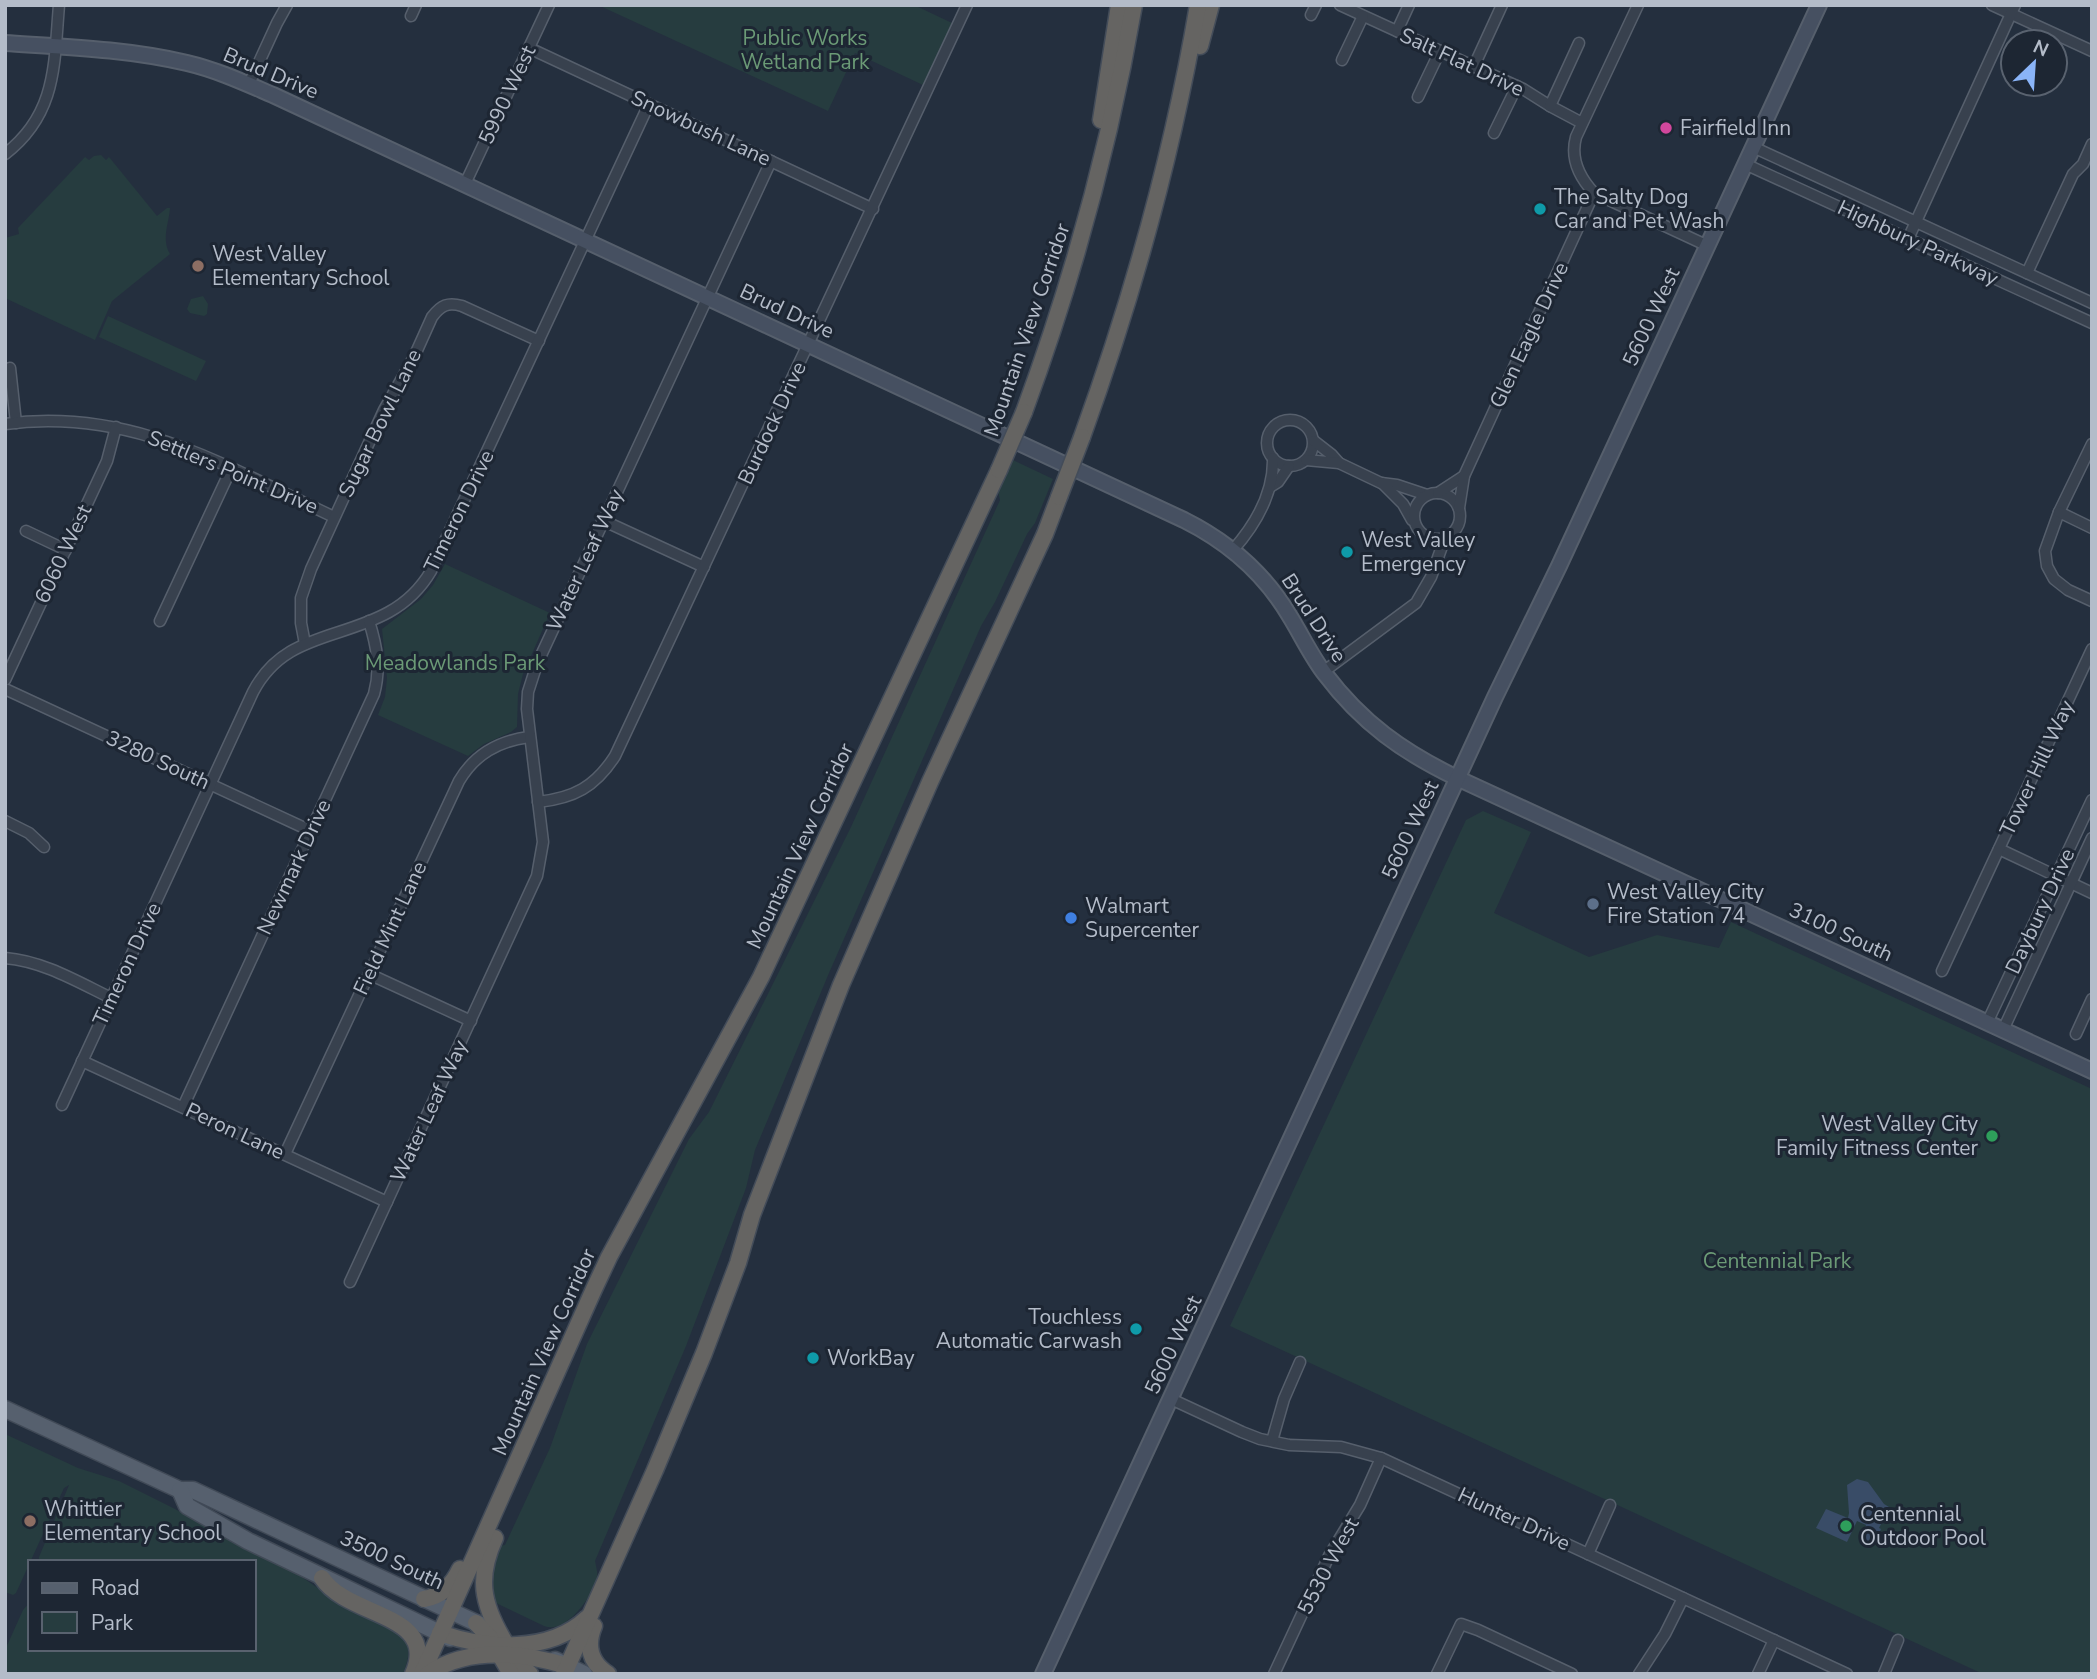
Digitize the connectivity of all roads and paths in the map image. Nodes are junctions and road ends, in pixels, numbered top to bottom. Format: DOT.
graph roads {
  1 [pos="59,5"];
  2 [pos="287,5"];
  3 [pos="416,5"];
  4 [pos="549,5"];
  5 [pos="967,5"];
  6 [pos="1119,5"];
  7 [pos="1134,5"];
  8 [pos="1198,5"];
  9 [pos="1211,5"];
  10 [pos="1340,5"];
  11 [pos="1409,5"];
  12 [pos="1502,5"];
  13 [pos="1638,5"];
  14 [pos="1819,5"];
  15 [pos="1992,5"];
  16 [pos="2013,10"];
  17 [pos="411,16"];
  18 [pos="1363,16"];
  19 [pos="1397,31"];
  20 [pos="5,43"];
  21 [pos="1579,43"];
  22 [pos="56,47"];
  23 [pos="529,48"];
  24 [pos="1440,51"];
  25 [pos="2092,51"];
  26 [pos="1342,60"];
  27 [pos="1474,66"];
  28 [pos="248,84"];
  29 [pos="1517,86"];
  30 [pos="1418,97"];
  31 [pos="649,104"];
  32 [pos="1180,104"];
  33 [pos="1550,106"];
  34 [pos="1582,122"];
  35 [pos="1494,133"];
  36 [pos="2092,144"];
  37 [pos="1753,147"];
  38 [pos="5,154"];
  39 [pos="771,161"];
  40 [pos="1745,164"];
  41 [pos="466,184"];
  42 [pos="1594,193"];
  43 [pos="873,209"];
  44 [pos="1916,221"];
  45 [pos="1908,239"];
  46 [pos="586,240"];
  47 [pos="1707,246"];
  48 [pos="2028,273"];
  49 [pos="707,297"];
  50 [pos="2092,303"];
  51 [pos="2092,323"];
  52 [pos="539,341"];
  53 [pos="809,344"];
  54 [pos="1043,361"];
  55 [pos="10,368"];
  56 [pos="11,423"];
  57 [pos="116,427"];
  58 [pos="1314,442"];
  59 [pos="2092,444"];
  60 [pos="1273,458"];
  61 [pos="1306,460"];
  62 [pos="1339,463"];
  63 [pos="1289,466"];
  64 [pos="231,468"];
  65 [pos="1464,476"];
  66 [pos="1381,483"];
  67 [pos="1270,488"];
  68 [pos="1433,494"];
  69 [pos="1459,508"];
  70 [pos="2059,512"];
  71 [pos="334,517"];
  72 [pos="602,520"];
  73 [pos="1415,524"];
  74 [pos="2092,528"];
  75 [pos="26,531"];
  76 [pos="1445,538"];
  77 [pos="1431,539"];
  78 [pos="65,550"];
  79 [pos="1233,550"];
  80 [pos="1437,562"];
  81 [pos="704,567"];
  82 [pos="2092,601"];
  83 [pos="160,621"];
  84 [pos="369,621"];
  85 [pos="305,644"];
  86 [pos="2092,649"];
  87 [pos="1323,672"];
  88 [pos="5,680"];
  89 [pos="5,689"];
  90 [pos="529,737"];
  91 [pos="1457,778"];
  92 [pos="211,784"];
  93 [pos="2092,800"];
  94 [pos="538,802"];
  95 [pos="5,821"];
  96 [pos="311,831"];
  97 [pos="2092,838"];
  98 [pos="44,847"];
  99 [pos="1999,849"];
  100 [pos="2056,876"];
  101 [pos="2071,883"];
  102 [pos="2092,893"];
  103 [pos="5,958"];
  104 [pos="1942,971"];
  105 [pos="369,974"];
  106 [pos="111,998"];
  107 [pos="2092,999"];
  108 [pos="471,1021"];
  109 [pos="1987,1023"];
  110 [pos="2003,1030"];
  111 [pos="2076,1034"];
  112 [pos="82,1061"];
  113 [pos="2092,1071"];
  114 [pos="62,1105"];
  115 [pos="183,1107"];
  116 [pos="285,1154"];
  117 [pos="387,1202"];
  118 [pos="350,1282"];
  119 [pos="570,1340"];
  120 [pos="1300,1362"];
  121 [pos="551,1388"];
  122 [pos="1171,1399"];
  123 [pos="5,1409"];
  124 [pos="1272,1441"];
  125 [pos="1381,1458"];
  126 [pos="655,1470"];
  127 [pos="180,1490"];
  128 [pos="1610,1506"];
  129 [pos="1588,1554"];
  130 [pos="322,1578"];
  131 [pos="1683,1598"];
  132 [pos="424,1599"];
  133 [pos="450,1611"];
  134 [pos="591,1613"];
  135 [pos="476,1623"];
  136 [pos="440,1633"];
  137 [pos="1774,1640"];
  138 [pos="1898,1640"];
  139 [pos="504,1652"];
  140 [pos="566,1670"];
  141 [pos="413,1674"];
  142 [pos="422,1674"];
  143 [pos="428,1674"];
  144 [pos="530,1674"];
  145 [pos="584,1674"];
  146 [pos="608,1674"];
  147 [pos="1043,1674"];
  148 [pos="1274,1674"];
  149 [pos="1437,1674"];
  150 [pos="1572,1674"];
  151 [pos="1639,1674"];
  152 [pos="1758,1674"];
  153 [pos="1847,1674"];
  154 [pos="1884,1674"];
  1 -- 22 [label="street"];
  2 -- 28 [label="street"];
  3 -- 17 [label="street"];
  4 -- 23 [label="street, 5990 West"];
  5 -- 43 [label="street, Burdock Drive"];
  6 -- 54 [label="highway"];
  7 -- 54 [label="highway, Mountain View Corridor"];
  8 -- 32 [label="highway"];
  9 -- 32 [label="highway"];
  10 -- 18 [label="street, Salt Flat Drive"];
  11 -- 19 [label="street"];
  12 -- 27 [label="street"];
  13 -- 34 [label="street"];
  14 -- 37 [label="main road, 5600 West"];
  15 -- 16 [label="street"];
  16 -- 25 [label="street"];
  16 -- 44 [label="street"];
  18 -- 19 [label="street, Salt Flat Drive"];
  18 -- 26 [label="street"];
  19 -- 24 [label="street, Salt Flat Drive"];
  20 -- 22 [label="main road, Brud Drive"];
  21 -- 33 [label="street"];
  22 -- 28 [label="main road, Brud Drive"];
  22 -- 38 [label="street"];
  23 -- 31 [label="street, Snowbush Lane"];
  23 -- 41 [label="street, 5990 West"];
  24 -- 27 [label="street, Salt Flat Drive"];
  24 -- 30 [label="street"];
  27 -- 29 [label="street, Salt Flat Drive"];
  28 -- 41 [label="main road, Brud Drive"];
  29 -- 33 [label="street, Salt Flat Drive"];
  29 -- 35 [label="street"];
  31 -- 39 [label="street, Snowbush Lane"];
  31 -- 46 [label="street, Timeron Drive"];
  32 -- 126 [label="highway, bridge"];
  33 -- 34 [label="street, Salt Flat Drive"];
  34 -- 42 [label="street"];
  36 -- 48 [label="street"];
  37 -- 40 [label="main road, 5600 West"];
  37 -- 44 [label="street, Highbury Parkway"];
  39 -- 43 [label="street, Snowbush Lane"];
  39 -- 49 [label="street, Water Leaf Way"];
  40 -- 45 [label="street, Highbury Parkway"];
  40 -- 47 [label="main road, 5600 West"];
  41 -- 46 [label="main road, Brud Drive"];
  42 -- 47 [label="street"];
  42 -- 65 [label="street, Glen Eagle Drive"];
  43 -- 53 [label="street, Burdock Drive"];
  44 -- 45 [label="street"];
  44 -- 48 [label="street, Highbury Parkway"];
  45 -- 51 [label="street, Highbury Parkway"];
  46 -- 49 [label="main road, Brud Drive"];
  46 -- 52 [label="street, Timeron Drive"];
  47 -- 91 [label="main road, 5600 West"];
  48 -- 50 [label="street, Highbury Parkway"];
  49 -- 53 [label="main road, Brud Drive"];
  49 -- 72 [label="street, Water Leaf Way"];
  52 -- 71 [label="street, Sugar Bowl Lane"];
  52 -- 84 [label="street, Timeron Drive"];
  53 -- 79 [label="main road, Brud Drive"];
  53 -- 81 [label="street, Burdock Drive"];
  54 -- 119 [label="highway, Mountain View Corridor, bridge"];
  55 -- 56 [label="street"];
  56 -- 57 [label="street, Settlers Point Drive"];
  57 -- 64 [label="street, Settlers Point Drive"];
  57 -- 78 [label="street, 6060 West"];
  58 -- 60 [label="street"];
  58 -- 61 [label="street"];
  58 -- 62 [label="street"];
  59 -- 70 [label="street"];
  60 -- 63 [label="street"];
  60 -- 67 [label="street"];
  61 -- 62 [label="street"];
  61 -- 63 [label="street"];
  62 -- 66 [label="street"];
  63 -- 67 [label="street"];
  64 -- 71 [label="street, Settlers Point Drive"];
  64 -- 83 [label="street"];
  65 -- 68 [label="street"];
  65 -- 69 [label="street, Glen Eagle Drive"];
  66 -- 68 [label="street"];
  66 -- 73 [label="street"];
  67 -- 79 [label="street"];
  68 -- 69 [label="street"];
  68 -- 73 [label="street"];
  69 -- 76 [label="street"];
  70 -- 74 [label="street"];
  70 -- 82 [label="street"];
  71 -- 85 [label="street, Sugar Bowl Lane"];
  72 -- 81 [label="street"];
  72 -- 90 [label="street, Water Leaf Way"];
  73 -- 77 [label="street"];
  75 -- 78 [label="street"];
  76 -- 77 [label="street"];
  76 -- 80 [label="street"];
  77 -- 80 [label="street"];
  78 -- 88 [label="street, 6060 West"];
  79 -- 87 [label="main road, Brud Drive"];
  80 -- 87 [label="street"];
  81 -- 94 [label="street, Burdock Drive"];
  84 -- 85 [label="street, Timeron Drive"];
  84 -- 96 [label="street, Newmark Drive"];
  85 -- 92 [label="street, Timeron Drive"];
  86 -- 99 [label="street, Tower Hill Way"];
  87 -- 91 [label="main road, Brud Drive"];
  89 -- 92 [label="street, 3280 South"];
  90 -- 94 [label="street, Water Leaf Way"];
  90 -- 105 [label="street, Field Mint Lane"];
  91 -- 109 [label="main road, 3100 South"];
  91 -- 122 [label="main road, 5600 West"];
  92 -- 96 [label="street, 3280 South"];
  92 -- 106 [label="street, Timeron Drive"];
  93 -- 100 [label="street, Daybury Drive"];
  94 -- 108 [label="street, Water Leaf Way"];
  95 -- 98 [label="street"];
  96 -- 115 [label="street, Newmark Drive"];
  97 -- 101 [label="street, Daybury Drive"];
  99 -- 100 [label="street"];
  99 -- 104 [label="street, Tower Hill Way"];
  100 -- 101 [label="street"];
  100 -- 109 [label="street, Daybury Drive"];
  101 -- 102 [label="street"];
  101 -- 110 [label="street, Daybury Drive"];
  103 -- 106 [label="street"];
  105 -- 108 [label="street"];
  105 -- 116 [label="street, Field Mint Lane"];
  106 -- 112 [label="street, Timeron Drive"];
  107 -- 111 [label="street"];
  108 -- 117 [label="street, Water Leaf Way"];
  109 -- 110 [label="main road, 3100 South"];
  110 -- 113 [label="main road, 3100 South"];
  112 -- 114 [label="street, Timeron Drive"];
  112 -- 115 [label="street, Peron Lane"];
  115 -- 116 [label="street, Peron Lane"];
  116 -- 117 [label="street, Peron Lane"];
  117 -- 118 [label="street, Water Leaf Way"];
  119 -- 121 [label="highway, Mountain View Corridor"];
  119 -- 132 [label="highway"];
  120 -- 124 [label="street"];
  121 -- 133 [label="highway, Mountain View Corridor"];
  121 -- 139 [label="highway"];
  122 -- 124 [label="street, Hunter Drive"];
  122 -- 147 [label="main road, 5600 West"];
  123 -- 127 [label="main road, 3500 South"];
  124 -- 125 [label="street, Hunter Drive"];
  125 -- 129 [label="street, Hunter Drive"];
  125 -- 148 [label="street, 5530 West"];
  126 -- 134 [label="highway"];
  126 -- 146 [label="highway"];
  127 -- 130 [label="main road, 3500 South"];
  127 -- 132 [label="main road, 3500 South"];
  128 -- 129 [label="street"];
  129 -- 131 [label="street, Hunter Drive"];
  130 -- 136 [label="main road, 3500 South"];
  130 -- 141 [label="highway"];
  131 -- 137 [label="street, Hunter Drive"];
  131 -- 151 [label="street"];
  132 -- 133 [label="main road, 3500 South"];
  133 -- 135 [label="main road, 3500 South"];
  133 -- 136 [label="highway, Mountain View Corridor"];
  134 -- 139 [label="highway"];
  134 -- 140 [label="highway"];
  135 -- 139 [label="highway"];
  136 -- 139 [label="highway"];
  136 -- 142 [label="highway, Mountain View Corridor"];
  137 -- 152 [label="street"];
  137 -- 153 [label="street, Hunter Drive"];
  138 -- 154 [label="street"];
  139 -- 140 [label="highway"];
  139 -- 143 [label="highway"];
  139 -- 144 [label="main road"];
  140 -- 145 [label="main road"];
  149 -- 150 [label="street"];
}
